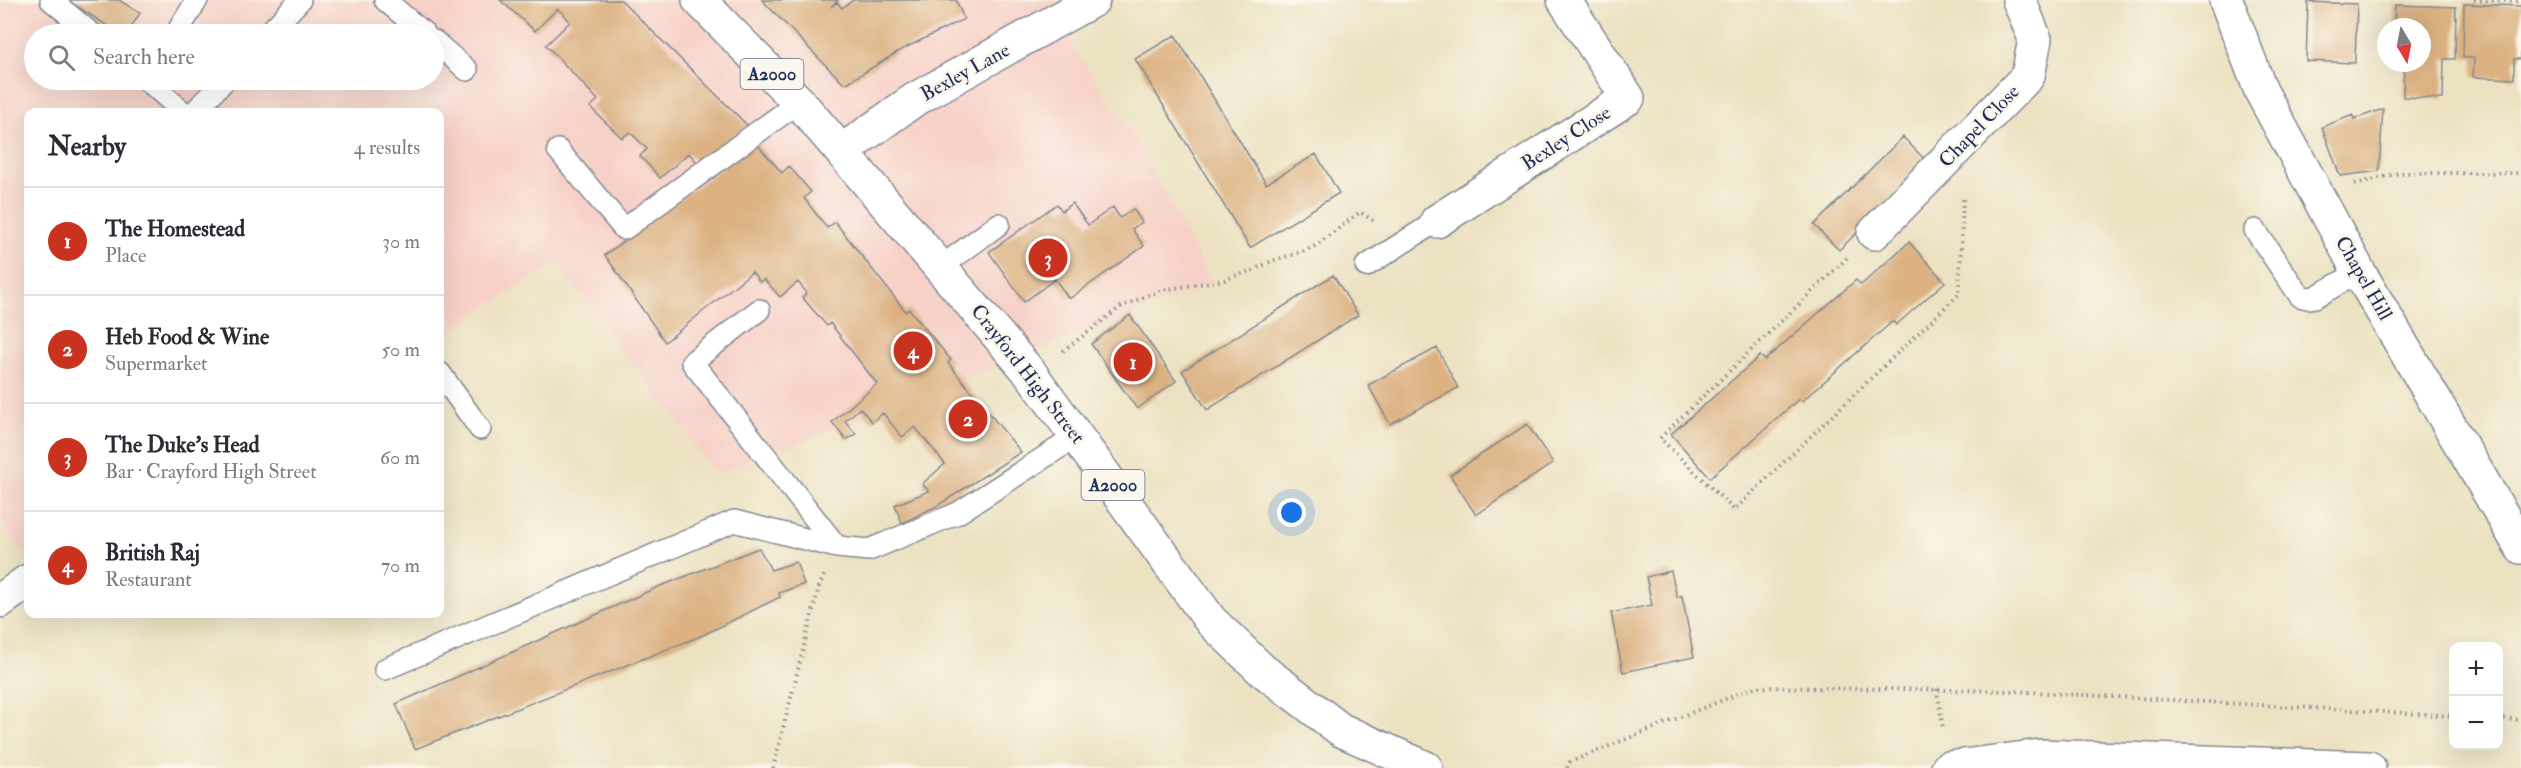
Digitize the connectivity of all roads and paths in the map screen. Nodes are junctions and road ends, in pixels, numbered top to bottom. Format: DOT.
graph roads {
  1 [pos="51,0"];
  2 [pos="197,0"];
  3 [pos="300,0"];
  4 [pos="385,0"];
  5 [pos="699,0"];
  6 [pos="1093,0"];
  7 [pos="1564,0"];
  8 [pos="2019,0"];
  9 [pos="2226,0"];
  10 [pos="2474,0"];
  11 [pos="2521,1"];
  12 [pos="80,24"];
  13 [pos="182,24"];
  14 [pos="277,24"];
  15 [pos="413,24"];
  16 [pos="444,50"];
  17 [pos="467,70"];
  18 [pos="159,90"];
  19 [pos="215,90"];
  20 [pos="799,102"];
  21 [pos="179,108"];
  22 [pos="198,108"];
  23 [pos="1965,142"];
  24 [pos="558,150"];
  25 [pos="842,151"];
  26 [pos="2521,173"];
  27 [pos="2317,194"];
  28 [pos="1360,212"];
  29 [pos="1437,221"];
  30 [pos="999,224"];
  31 [pos="2255,230"];
  32 [pos="1874,233"];
  33 [pos="1840,264"];
  34 [pos="1366,266"];
  35 [pos="941,267"];
  36 [pos="2359,272"];
  37 [pos="759,310"];
  38 [pos="1032,374"];
  39 [pos="444,379"];
  40 [pos="480,429"];
  41 [pos="1077,436"];
  42 [pos="2521,547"];
  43 [pos="837,548"];
  44 [pos="24,584"];
  45 [pos="819,587"];
  46 [pos="0,601"];
  47 [pos="385,669"];
  48 [pos="2449,716"];
  49 [pos="2503,718"];
  50 [pos="2521,720"];
  51 [pos="773,768"];
  52 [pos="1426,768"];
  53 [pos="1567,768"];
  54 [pos="1948,768"];
  55 [pos="2369,768"];
  1 -- 12 [label="lane"];
  2 -- 13 [label="lane"];
  3 -- 14 [label="lane"];
  4 -- 15 [label="lane"];
  5 -- 20 [label="street, Crayford High Street / A2000"];
  6 -- 25 [label="street, Bexley Lane"];
  7 -- 29 [label="street, Bexley Close"];
  8 -- 23 [label="street, Chapel Close"];
  9 -- 27 [label="street, Chapel Hill"];
  10 -- 11 [label="path"];
  16 -- 17 [label="lane"];
  18 -- 21 [label="lane"];
  19 -- 22 [label="lane"];
  20 -- 24 [label="lane"];
  20 -- 25 [label="street, Crayford High Street / A2000"];
  23 -- 32 [label="street, Chapel Close"];
  23 -- 33 [label="path"];
  25 -- 35 [label="street, Crayford High Street / A2000"];
  26 -- 27 [label="path"];
  27 -- 36 [label="street, Chapel Hill"];
  28 -- 38 [label="path"];
  29 -- 34 [label="lane"];
  30 -- 35 [label="lane"];
  31 -- 36 [label="lane"];
  35 -- 38 [label="street, Crayford High Street / A2000"];
  36 -- 42 [label="street, Chapel Hill"];
  37 -- 43 [label="lane"];
  38 -- 41 [label="street, Crayford High Street / A2000"];
  39 -- 40 [label="lane"];
  41 -- 43 [label="lane"];
  41 -- 52 [label="street, Crayford High Street / A2000"];
  43 -- 47 [label="lane"];
  44 -- 46 [label="street"];
  45 -- 51 [label="path"];
  48 -- 53 [label="path"];
  49 -- 50 [label="path"];
  54 -- 55 [label="street"];
}
